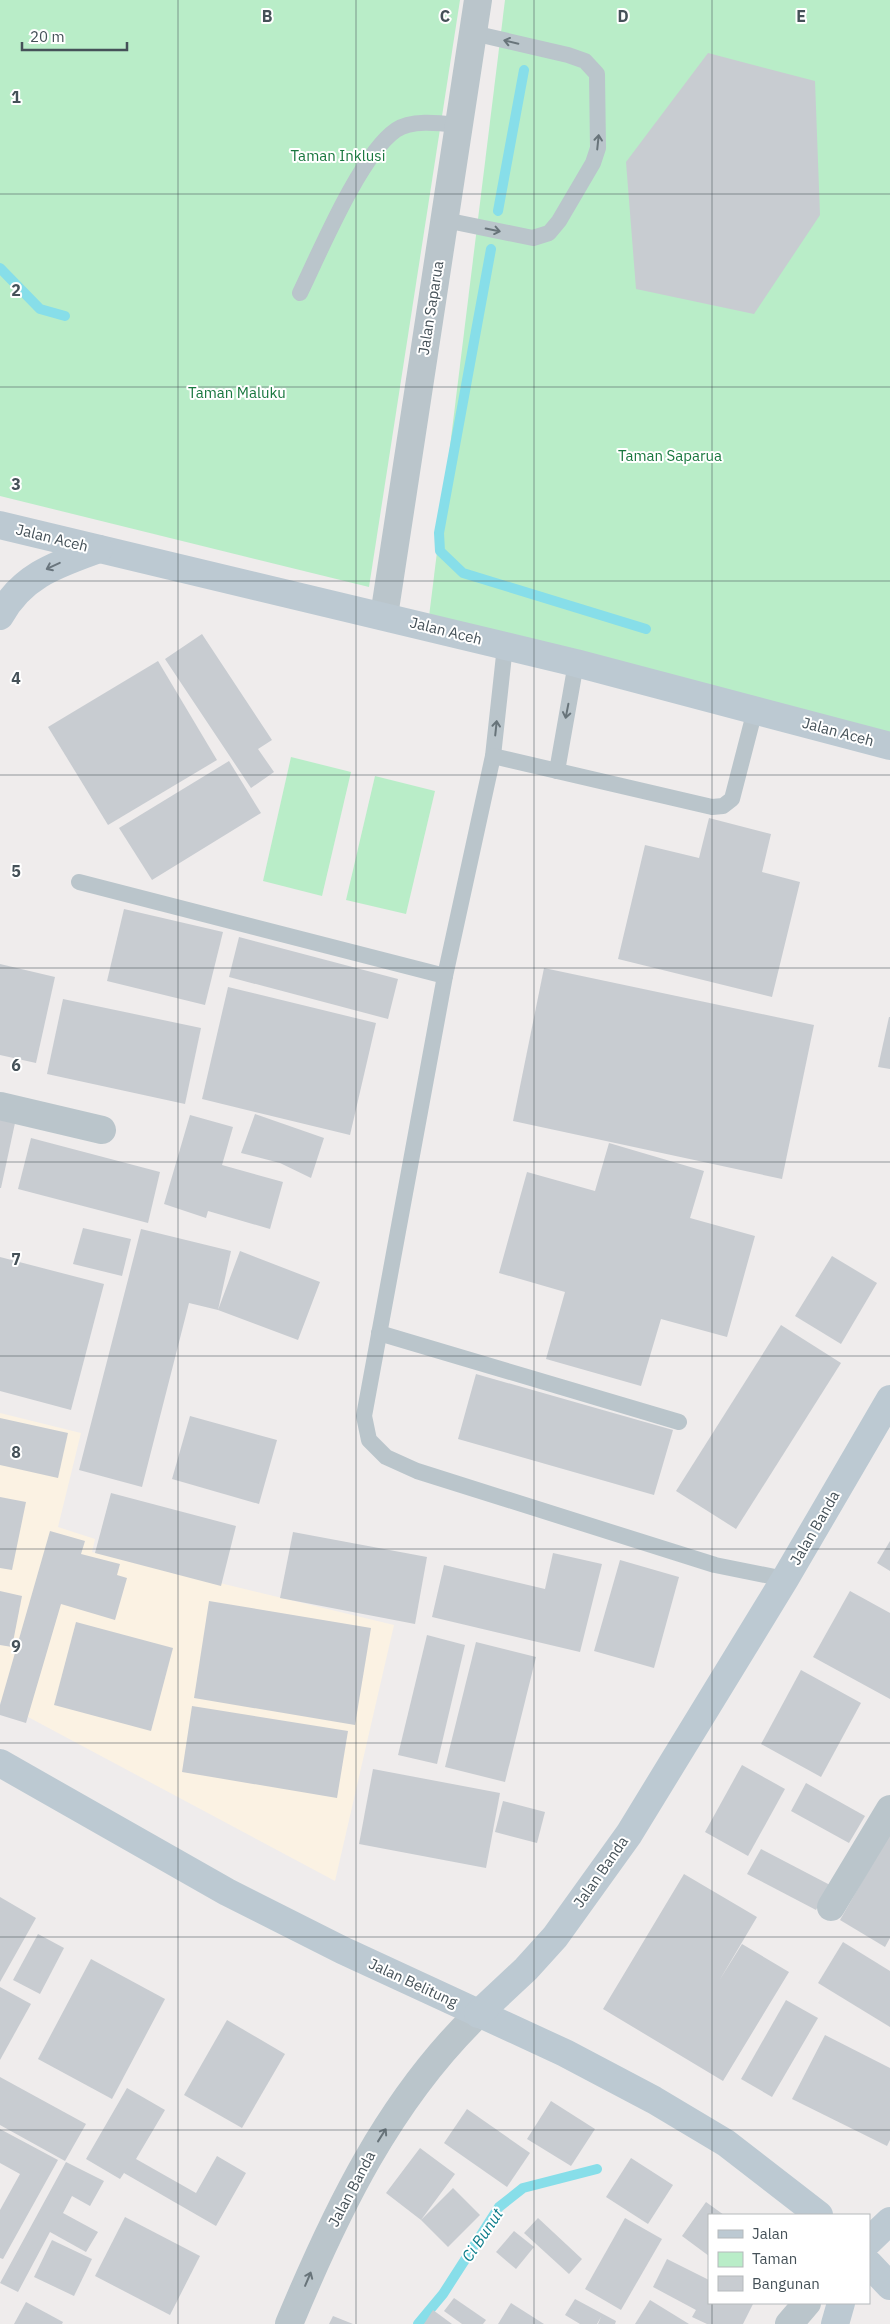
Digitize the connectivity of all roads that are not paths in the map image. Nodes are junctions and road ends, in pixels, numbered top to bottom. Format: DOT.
graph roads {
  1 [pos="478,0"];
  2 [pos="473,33"];
  3 [pos="459,125"];
  4 [pos="445,220"];
  5 [pos="300,293"];
  6 [pos="0,525"];
  7 [pos="99,549"];
  8 [pos="0,616"];
  9 [pos="384,616"];
  10 [pos="505,646"];
  11 [pos="576,663"];
  12 [pos="755,710"];
  13 [pos="890,746"];
  14 [pos="493,756"];
  15 [pos="557,771"];
  16 [pos="79,882"];
  17 [pos="445,976"];
  18 [pos="0,1106"];
  19 [pos="102,1130"];
  20 [pos="379,1333"];
  21 [pos="890,1399"];
  22 [pos="679,1422"];
  23 [pos="785,1579"];
  24 [pos="0,1763"];
  25 [pos="890,1809"];
  26 [pos="830,1906"];
  27 [pos="478,2014"];
  28 [pos="818,2214"];
  29 [pos="890,2222"];
  30 [pos="870,2239"];
  31 [pos="870,2265"];
  32 [pos="890,2286"];
  33 [pos="805,2304"];
  34 [pos="841,2304"];
  35 [pos="289,2324"];
  36 [pos="790,2324"];
  37 [pos="835,2324"];
  1 -- 2 [label="street, Jalan Saparua"];
  2 -- 3 [label="street, Jalan Saparua"];
  4 -- 2 [label="lane, one-way"];
  3 -- 4 [label="street, Jalan Saparua"];
  3 -- 5 [label="lane"];
  4 -- 9 [label="street, Jalan Saparua"];
  6 -- 7 [label="street, Jalan Aceh"];
  7 -- 8 [label="street, one-way"];
  7 -- 9 [label="street, Jalan Aceh"];
  9 -- 10 [label="street, Jalan Aceh"];
  10 -- 11 [label="street, Jalan Aceh"];
  14 -- 10 [label="lane, one-way"];
  11 -- 12 [label="street, Jalan Aceh"];
  11 -- 15 [label="lane, one-way"];
  12 -- 13 [label="street, Jalan Aceh"];
  12 -- 15 [label="lane"];
  14 -- 15 [label="lane"];
  14 -- 17 [label="lane"];
  16 -- 17 [label="lane"];
  17 -- 20 [label="lane"];
  18 -- 19 [label="street"];
  20 -- 22 [label="lane"];
  20 -- 23 [label="lane"];
  21 -- 23 [label="street, Jalan Banda"];
  23 -- 27 [label="street, Jalan Banda"];
  24 -- 27 [label="street, Jalan Belitung"];
  25 -- 26 [label="street"];
  27 -- 28 [label="street, Jalan Belitung"];
  35 -- 27 [label="street, Jalan Banda, one-way"];
  29 -- 30 [label="street"];
  31 -- 32 [label="street"];
  33 -- 36 [label="street"];
  34 -- 37 [label="street"];
}
